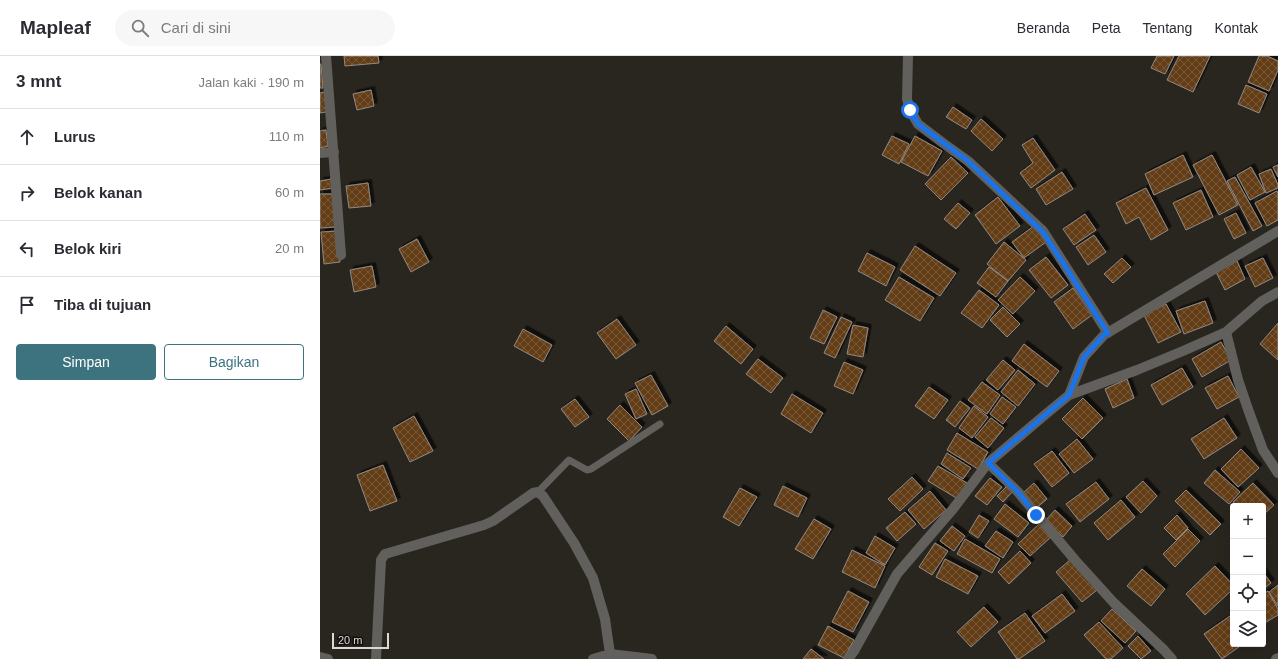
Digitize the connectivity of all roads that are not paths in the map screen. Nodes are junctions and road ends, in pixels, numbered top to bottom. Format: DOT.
graph roads {
  1 [pos="326,56"];
  2 [pos="908,56"];
  3 [pos="334,152"];
  4 [pos="320,153"];
  5 [pos="1278,231"];
  6 [pos="341,254"];
  7 [pos="1278,292"];
  8 [pos="1226,332"];
  9 [pos="1108,333"];
  10 [pos="1069,395"];
  11 [pos="660,424"];
  12 [pos="988,463"];
  13 [pos="1278,473"];
  14 [pos="538,492"];
  15 [pos="610,654"];
  16 [pos="320,657"];
  17 [pos="328,659"];
  18 [pos="376,659"];
  19 [pos="593,659"];
  20 [pos="652,659"];
  21 [pos="848,659"];
  22 [pos="1172,659"];
  1 -- 3 [label="street"];
  2 -- 9 [label="street"];
  3 -- 4 [label="street"];
  3 -- 6 [label="street"];
  5 -- 9 [label="street"];
  7 -- 8 [label="street"];
  8 -- 10 [label="street"];
  8 -- 13 [label="street"];
  9 -- 10 [label="street"];
  10 -- 12 [label="street"];
  11 -- 14 [label="lane"];
  12 -- 21 [label="street"];
  12 -- 22 [label="street"];
  14 -- 15 [label="street"];
  14 -- 18 [label="street"];
  15 -- 19 [label="street"];
  15 -- 20 [label="street"];
  16 -- 17 [label="street"];
}
